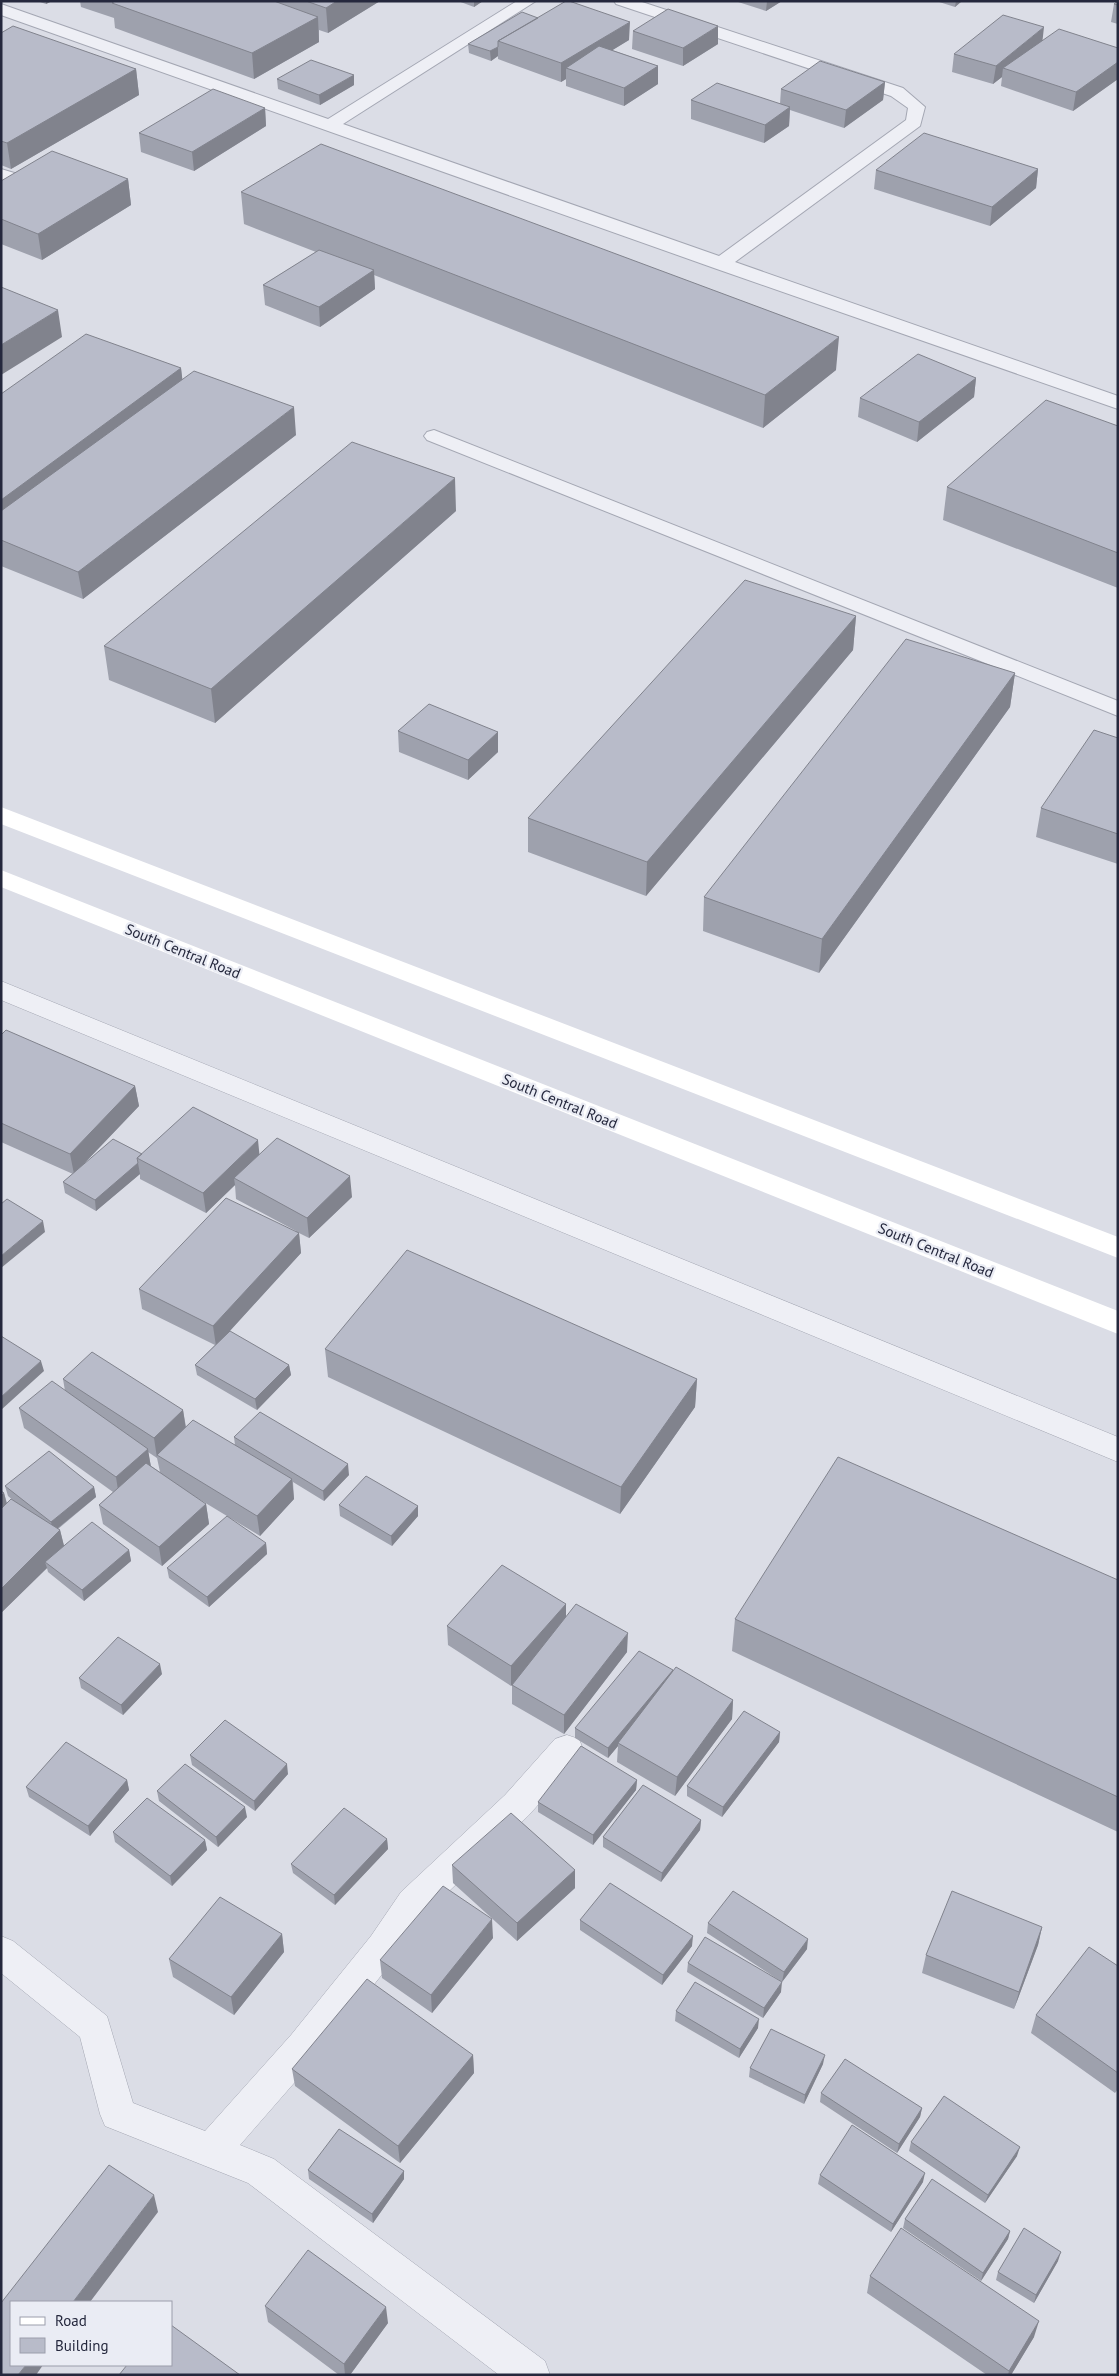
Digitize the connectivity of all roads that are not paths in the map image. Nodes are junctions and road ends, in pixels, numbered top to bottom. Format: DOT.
graph roads {
  1 [pos="528,1"];
  2 [pos="622,1"];
  3 [pos="1,9"];
  4 [pos="37,22"];
  5 [pos="16,33"];
  6 [pos="330,125"];
  7 [pos="1,174"];
  8 [pos="26,182"];
  9 [pos="720,264"];
  10 [pos="1118,404"];
  11 [pos="434,436"];
  12 [pos="1118,709"];
  13 [pos="1,815"];
  14 [pos="1,878"];
  15 [pos="1,990"];
  16 [pos="1118,1248"];
  17 [pos="1118,1323"];
  18 [pos="1118,1450"];
  19 [pos="566,1749"];
  20 [pos="1,1952"];
  21 [pos="211,2151"];
  22 [pos="531,2375"];
  1 -- 6 [label="lane"];
  2 -- 9 [label="lane"];
  3 -- 4 [label="lane"];
  4 -- 5 [label="lane"];
  4 -- 6 [label="lane"];
  6 -- 9 [label="lane"];
  7 -- 8 [label="lane"];
  9 -- 10 [label="lane"];
  11 -- 12 [label="lane"];
  13 -- 16 [label="main road"];
  14 -- 17 [label="main road, South Central Road"];
  15 -- 18 [label="street"];
  19 -- 21 [label="street"];
  20 -- 21 [label="street"];
  21 -- 22 [label="street"];
}
